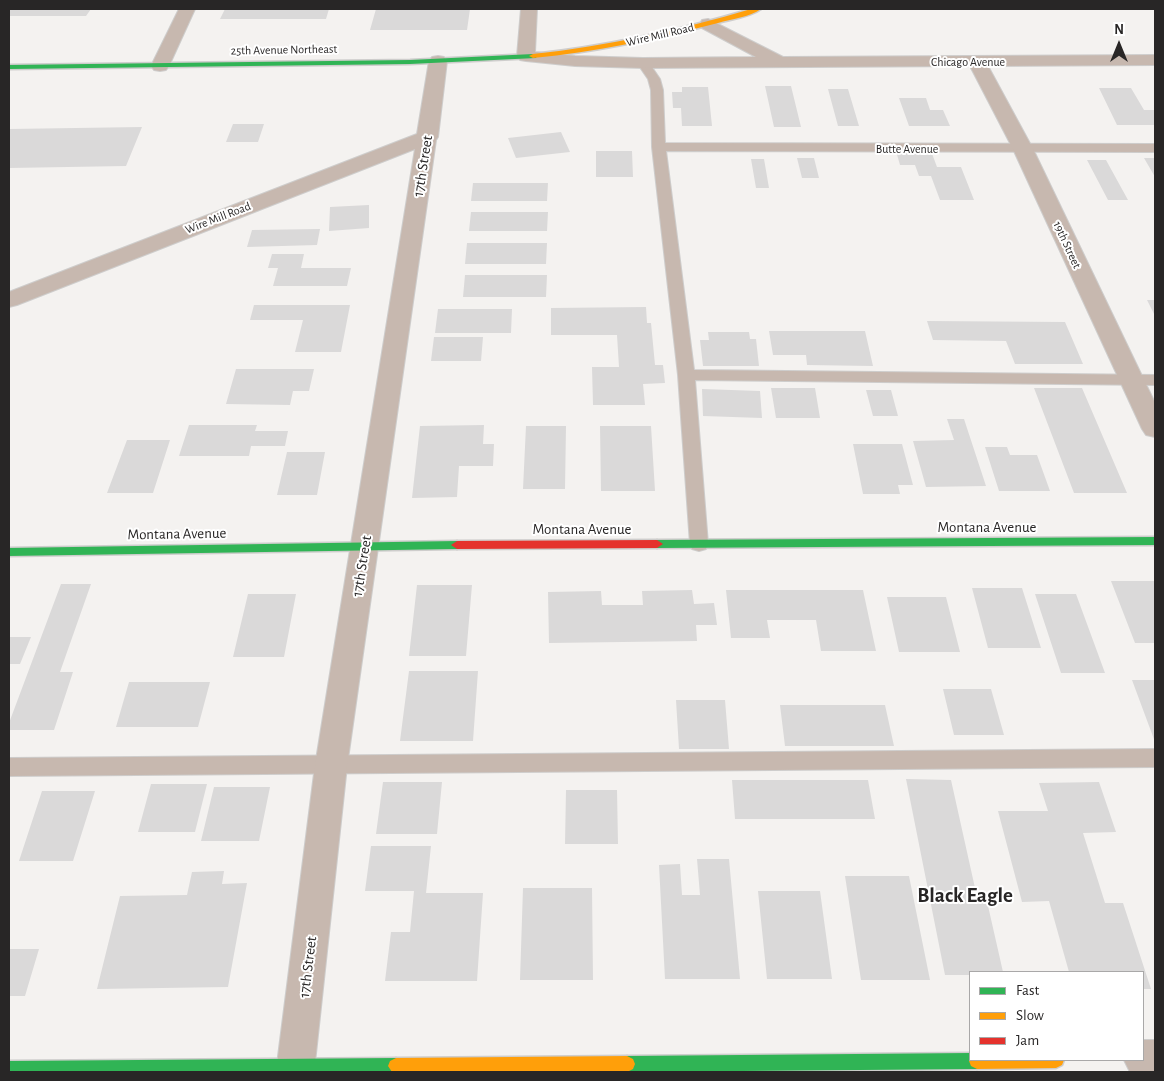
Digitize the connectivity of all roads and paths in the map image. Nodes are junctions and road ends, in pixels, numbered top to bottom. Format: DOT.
graph roads {
  1 [pos="187,9"];
  2 [pos="529,9"];
  3 [pos="758,9"];
  4 [pos="708,24"];
  5 [pos="560,53"];
  6 [pos="526,56"];
  7 [pos="1155,60"];
  8 [pos="438,61"];
  9 [pos="977,62"];
  10 [pos="643,63"];
  11 [pos="781,63"];
  12 [pos="160,66"];
  13 [pos="9,67"];
  14 [pos="428,137"];
  15 [pos="659,147"];
  16 [pos="1155,148"];
  17 [pos="1023,149"];
  18 [pos="9,300"];
  19 [pos="686,375"];
  20 [pos="1131,380"];
  21 [pos="1155,380"];
  22 [pos="1155,429"];
  23 [pos="1155,541"];
  24 [pos="699,544"];
  25 [pos="365,545"];
  26 [pos="9,552"];
  27 [pos="1155,758"];
  28 [pos="331,766"];
  29 [pos="9,767"];
  30 [pos="972,1061"];
  31 [pos="9,1069"];
  32 [pos="296,1069"];
  1 -- 12 [label="street"];
  2 -- 6 [label="street"];
  3 -- 4 [label="street, Wire Mill Road"];
  4 -- 5 [label="street, Wire Mill Road"];
  4 -- 11 [label="street, Chicago Avenue"];
  5 -- 6 [label="street, 25th Avenue Northeast"];
  6 -- 8 [label="street, 25th Avenue Northeast"];
  6 -- 10 [label="street, Chicago Avenue"];
  7 -- 9 [label="street, Chicago Avenue"];
  8 -- 12 [label="street, 25th Avenue Northeast"];
  8 -- 14 [label="street, 17th Street"];
  9 -- 11 [label="street, Chicago Avenue"];
  9 -- 17 [label="street, 19th Street"];
  10 -- 11 [label="street, Chicago Avenue"];
  10 -- 15 [label="lane"];
  12 -- 13 [label="street, 25th Avenue Northeast"];
  14 -- 18 [label="street, Wire Mill Road"];
  14 -- 25 [label="street, 17th Street"];
  15 -- 17 [label="lane, Butte Avenue"];
  15 -- 19 [label="lane"];
  16 -- 17 [label="lane, Butte Avenue"];
  17 -- 20 [label="street, 19th Street"];
  19 -- 20 [label="lane"];
  19 -- 24 [label="lane"];
  20 -- 21 [label="lane"];
  20 -- 22 [label="street, 19th Street"];
  23 -- 24 [label="street, Montana Avenue"];
  24 -- 25 [label="street, Montana Avenue"];
  25 -- 26 [label="street, Montana Avenue"];
  25 -- 28 [label="street, 17th Street"];
  27 -- 28 [label="lane"];
  28 -- 29 [label="lane"];
  28 -- 32 [label="street, 17th Street"];
  30 -- 32 [label="street"];
  31 -- 32 [label="street"];
}
